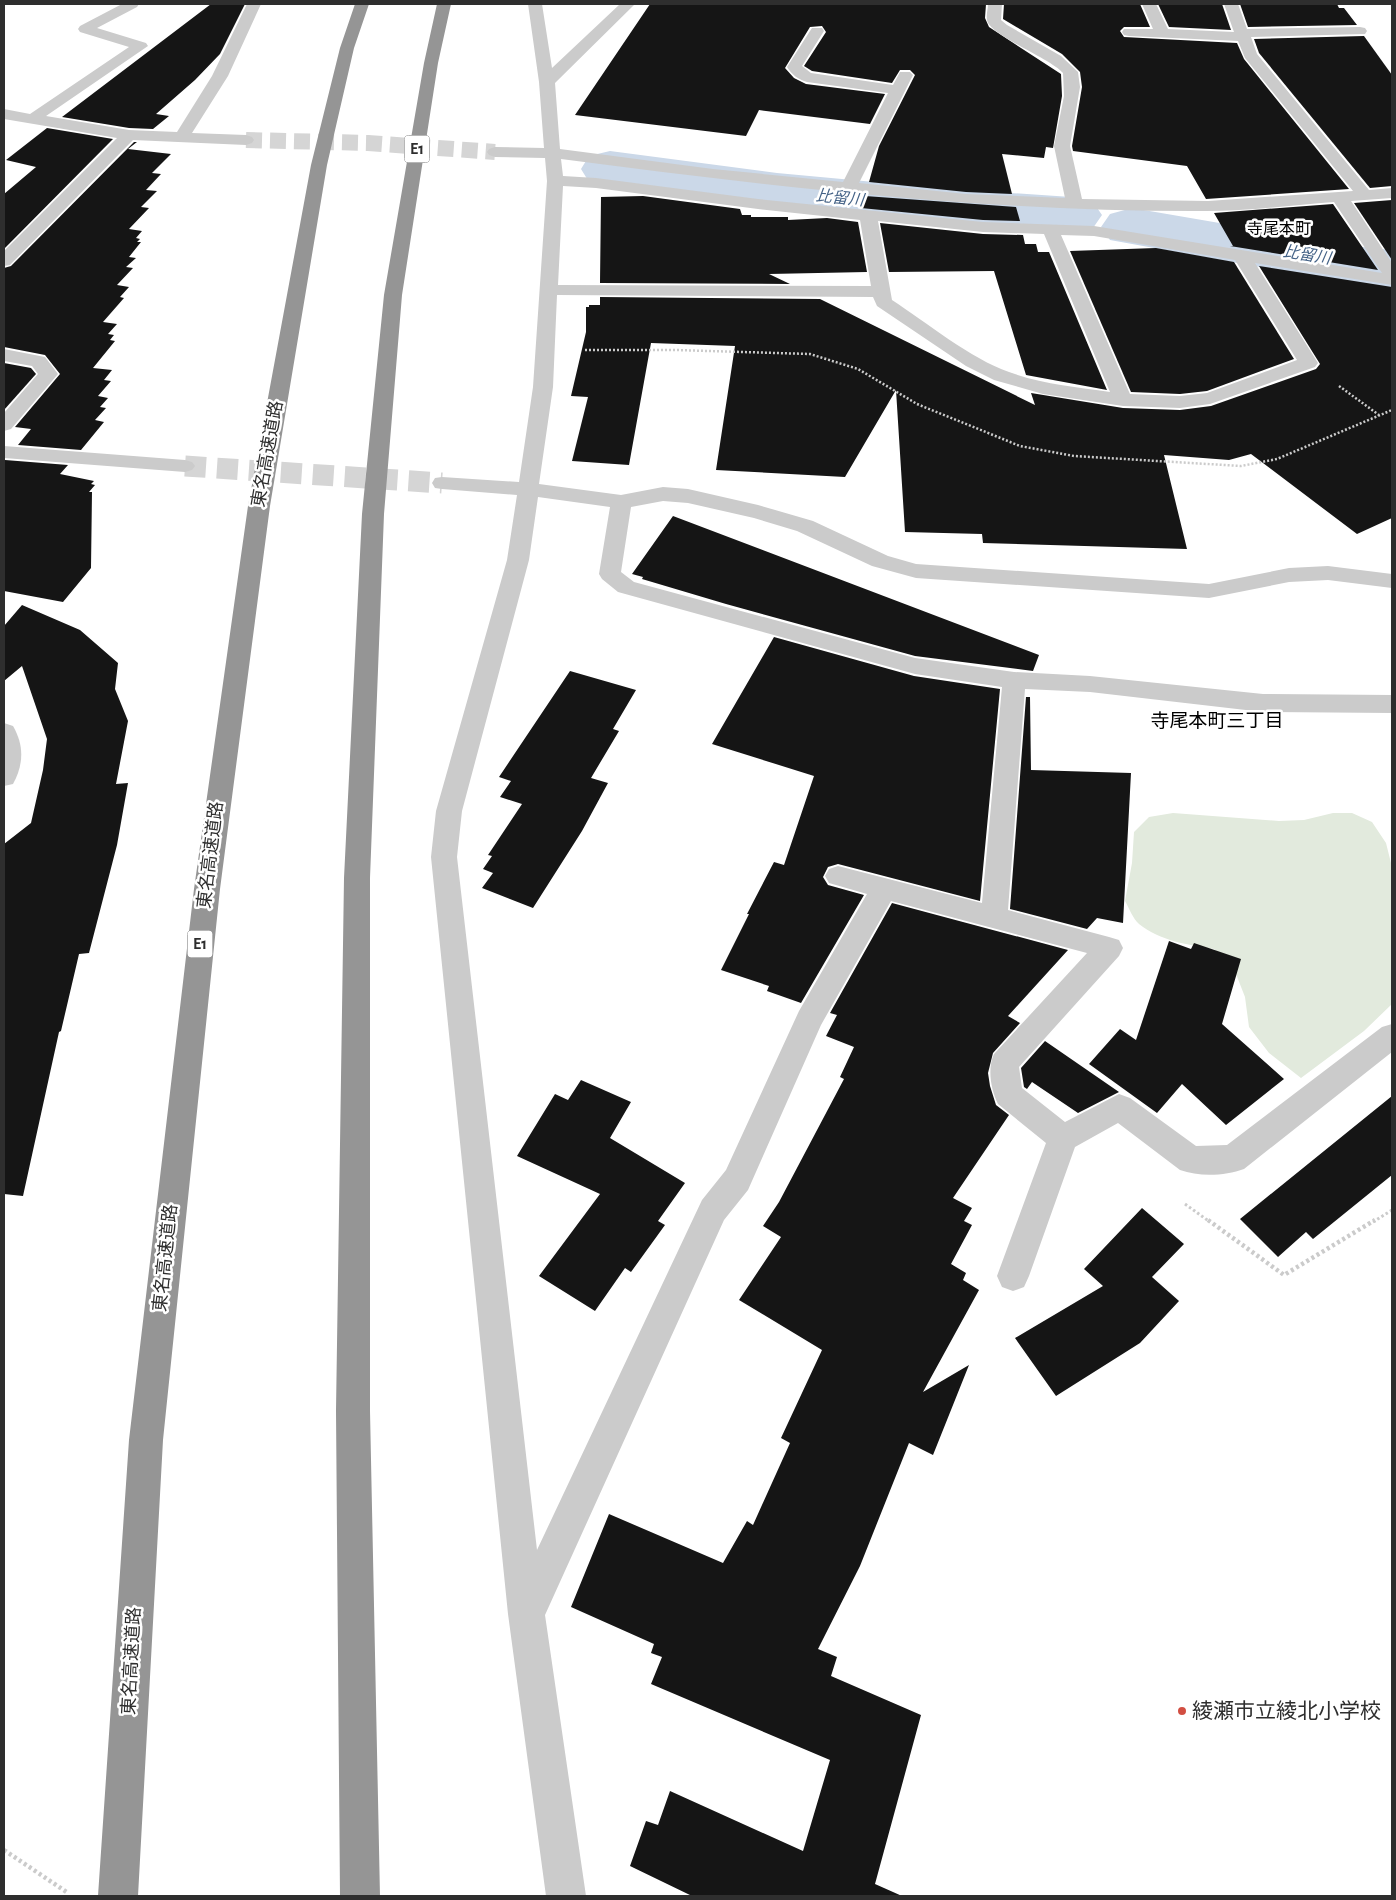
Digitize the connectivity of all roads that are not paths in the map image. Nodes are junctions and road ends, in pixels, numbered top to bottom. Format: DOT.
graph roads {
  1 [pos="132,4"];
  2 [pos="254,4"];
  3 [pos="362,4"];
  4 [pos="444,4"];
  5 [pos="535,4"];
  6 [pos="628,4"];
  7 [pos="995,4"];
  8 [pos="1149,4"];
  9 [pos="1231,4"];
  10 [pos="817,31"];
  11 [pos="1360,31"];
  12 [pos="1129,32"];
  13 [pos="1162,33"];
  14 [pos="1242,35"];
  15 [pos="906,73"];
  16 [pos="547,82"];
  17 [pos="898,90"];
  18 [pos="4,114"];
  19 [pos="32,118"];
  20 [pos="129,135"];
  21 [pos="181,138"];
  22 [pos="246,140"];
  23 [pos="495,152"];
  24 [pos="553,153"];
  25 [pos="555,181"];
  26 [pos="848,188"];
  27 [pos="1392,193"];
  28 [pos="1366,195"];
  29 [pos="1340,197"];
  30 [pos="1075,204"];
  31 [pos="868,216"];
  32 [pos="1050,229"];
  33 [pos="1242,256"];
  34 [pos="4,261"];
  35 [pos="1387,262"];
  36 [pos="1392,280"];
  37 [pos="549,290"];
  38 [pos="882,292"];
  39 [pos="4,355"];
  40 [pos="1123,400"];
  41 [pos="4,425"];
  42 [pos="7,455"];
  43 [pos="185,466"];
  44 [pos="442,483"];
  45 [pos="527,489"];
  46 [pos="621,502"];
  47 [pos="1392,581"];
  48 [pos="1014,680"];
  49 [pos="1392,704"];
  50 [pos="4,732"];
  51 [pos="4,777"];
  52 [pos="838,876"];
  53 [pos="884,889"];
  54 [pos="994,918"];
  55 [pos="1392,1036"];
  56 [pos="1063,1138"];
  57 [pos="1013,1276"];
  58 [pos="526,1614"];
  59 [pos="118,1896"];
  60 [pos="360,1896"];
  61 [pos="566,1896"];
  1 -- 19 [label="street"];
  2 -- 21 [label="street"];
  3 -- 59 [label="highway, 東名高速道路 / E1"];
  4 -- 60 [label="highway, E1"];
  5 -- 16 [label="street"];
  6 -- 16 [label="street"];
  7 -- 30 [label="street"];
  8 -- 13 [label="street"];
  9 -- 14 [label="street"];
  10 -- 17 [label="street"];
  11 -- 14 [label="street"];
  12 -- 13 [label="street"];
  13 -- 14 [label="street"];
  14 -- 28 [label="street"];
  15 -- 17 [label="street"];
  16 -- 24 [label="street"];
  17 -- 26 [label="street"];
  18 -- 19 [label="street"];
  19 -- 20 [label="street"];
  20 -- 21 [label="street"];
  20 -- 34 [label="street"];
  21 -- 22 [label="street"];
  23 -- 24 [label="street"];
  24 -- 25 [label="street"];
  24 -- 26 [label="street"];
  25 -- 31 [label="street"];
  25 -- 37 [label="street"];
  26 -- 30 [label="street"];
  27 -- 28 [label="street"];
  28 -- 29 [label="street"];
  29 -- 30 [label="street"];
  29 -- 35 [label="street"];
  31 -- 32 [label="street"];
  31 -- 38 [label="street"];
  32 -- 33 [label="street"];
  32 -- 40 [label="street"];
  33 -- 36 [label="street"];
  33 -- 40 [label="street"];
  37 -- 38 [label="street"];
  37 -- 45 [label="street"];
  38 -- 40 [label="street"];
  39 -- 41 [label="street"];
  42 -- 43 [label="street"];
  44 -- 45 [label="street"];
  45 -- 46 [label="street"];
  45 -- 58 [label="street"];
  46 -- 47 [label="street"];
  46 -- 48 [label="street"];
  48 -- 49 [label="street"];
  48 -- 54 [label="street"];
  50 -- 51 [label="street"];
  52 -- 53 [label="street"];
  53 -- 54 [label="street"];
  53 -- 58 [label="street"];
  54 -- 56 [label="street"];
  55 -- 56 [label="street"];
  56 -- 57 [label="street"];
  58 -- 61 [label="street"];
}
